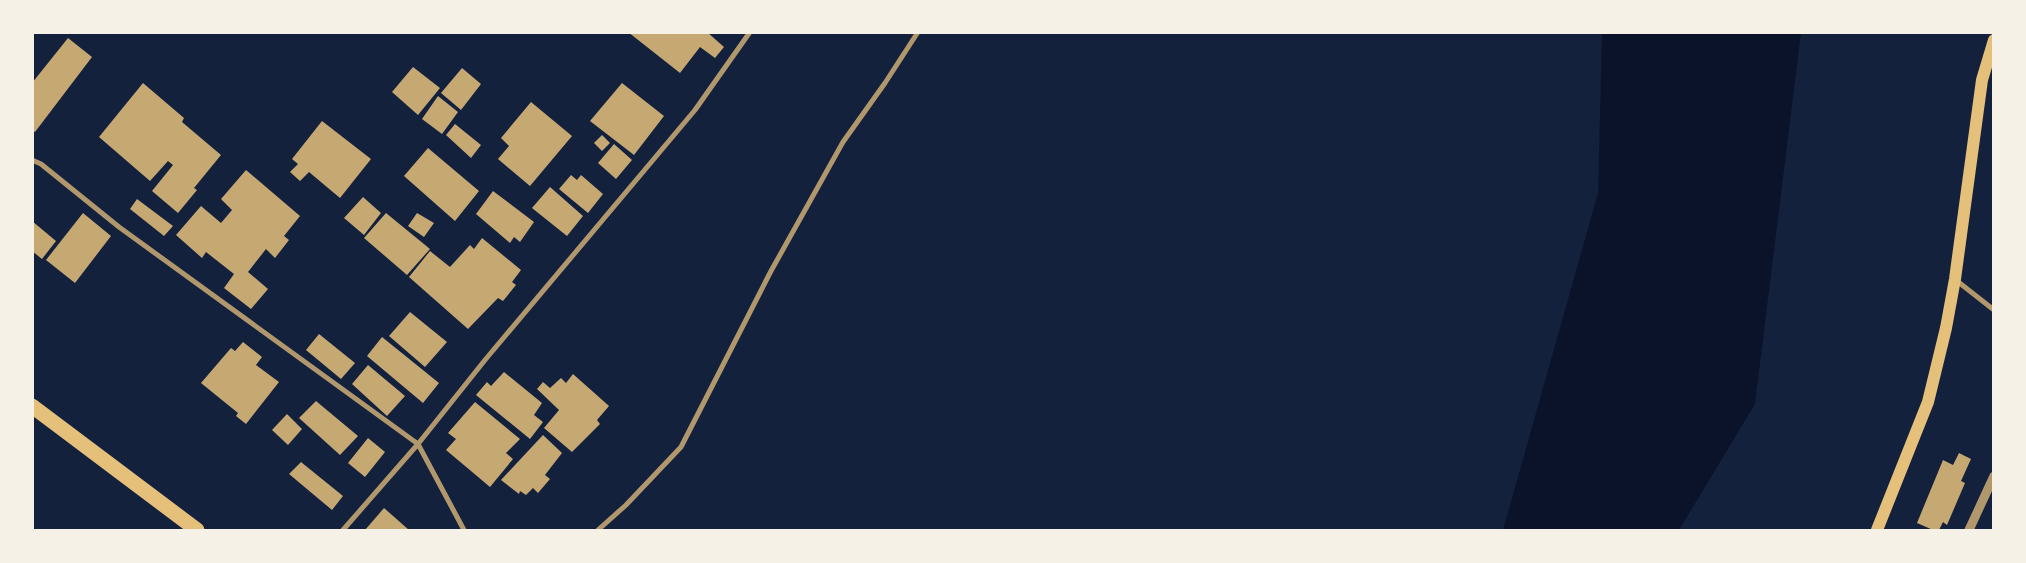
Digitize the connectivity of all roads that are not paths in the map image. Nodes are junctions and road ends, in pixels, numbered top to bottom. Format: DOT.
graph roads {
  1 [pos="750,32"];
  2 [pos="918,32"];
  3 [pos="1994,40"];
  4 [pos="32,160"];
  5 [pos="1955,279"];
  6 [pos="1994,310"];
  7 [pos="32,406"];
  8 [pos="418,444"];
  9 [pos="1994,476"];
  10 [pos="197,530"];
  11 [pos="343,530"];
  12 [pos="464,530"];
  13 [pos="598,530"];
  14 [pos="1877,530"];
  15 [pos="1969,530"];
  1 -- 8 [label="street"];
  2 -- 13 [label="street"];
  3 -- 5 [label="main road"];
  4 -- 8 [label="street"];
  5 -- 6 [label="street"];
  5 -- 14 [label="main road"];
  7 -- 10 [label="highway"];
  8 -- 11 [label="street"];
  8 -- 12 [label="street"];
  9 -- 15 [label="street"];
}
